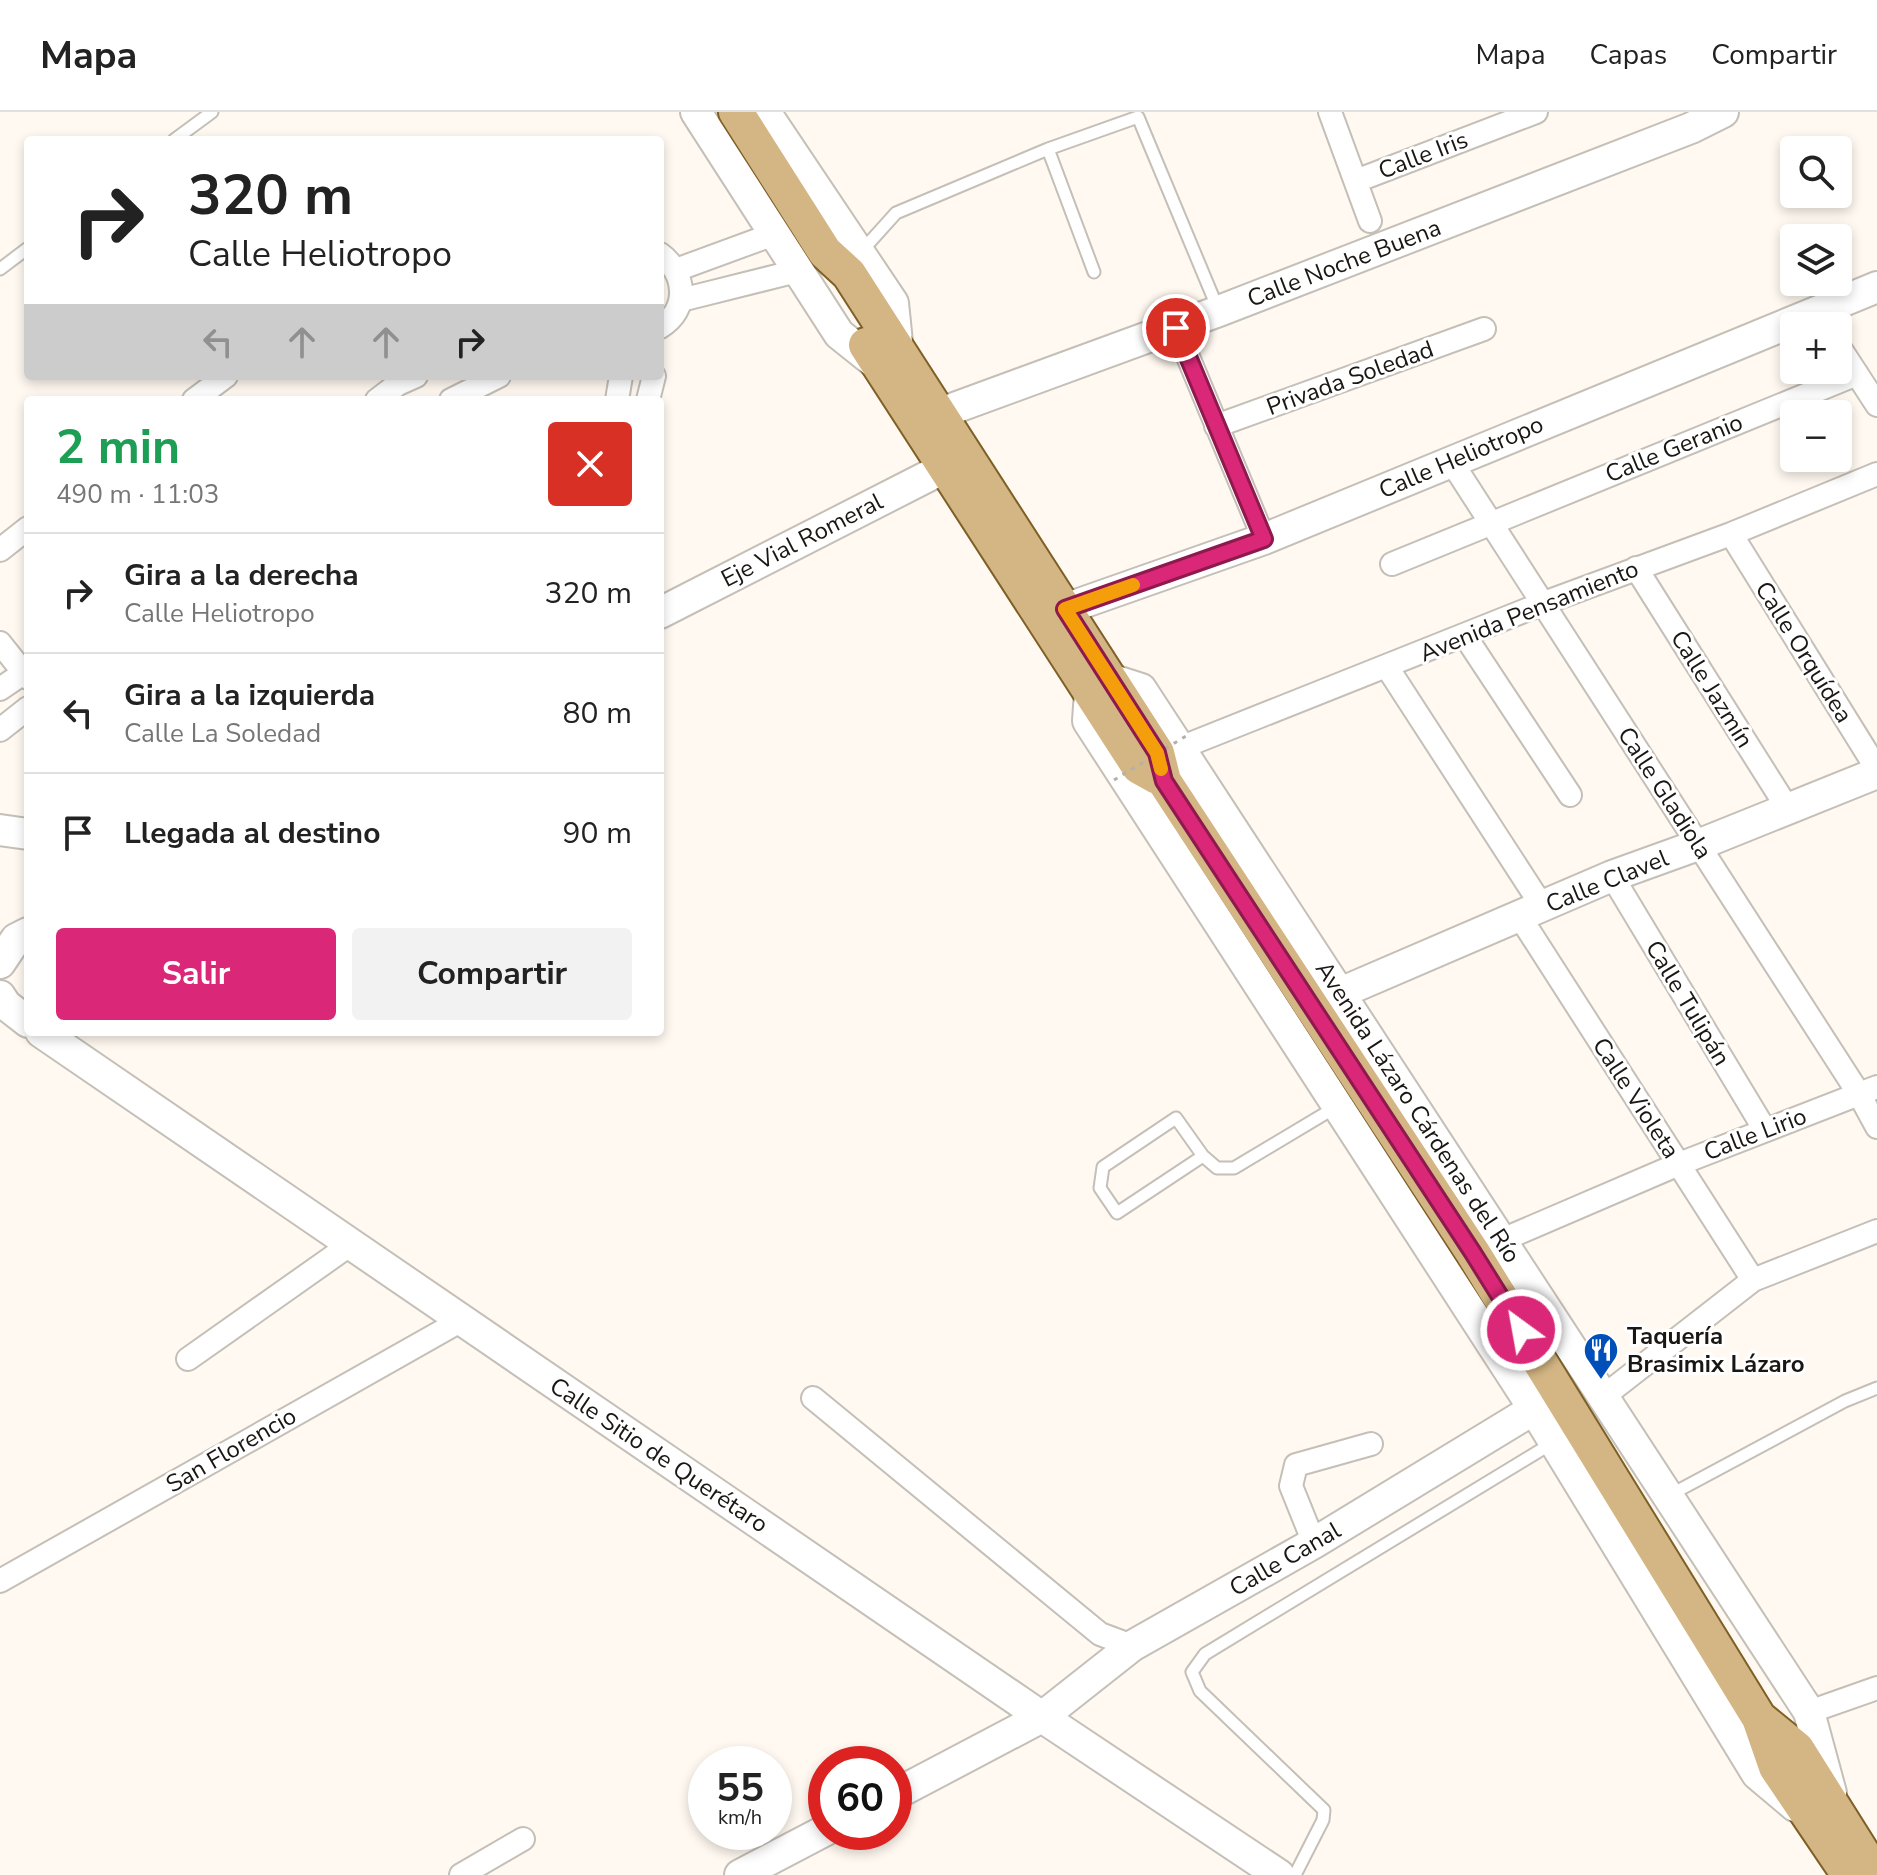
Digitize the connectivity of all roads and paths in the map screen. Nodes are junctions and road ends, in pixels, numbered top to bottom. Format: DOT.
graph roads {
  1 [pos="212,112"];
  2 [pos="696,112"];
  3 [pos="736,112"];
  4 [pos="765,112"];
  5 [pos="1330,112"];
  6 [pos="1536,112"];
  7 [pos="1723,112"];
  8 [pos="1686,120"];
  9 [pos="179,136"];
  10 [pos="1048,149"];
  11 [pos="1356,181"];
  12 [pos="1370,221"];
  13 [pos="774,234"];
  14 [pos="24,251"];
  15 [pos="859,254"];
  16 [pos="811,261"];
  17 [pos="668,262"];
  18 [pos="0,269"];
  19 [pos="1094,272"];
  20 [pos="1877,287"];
  21 [pos="681,300"];
  22 [pos="1219,311"];
  23 [pos="1832,312"];
  24 [pos="664,324"];
  25 [pos="1176,328"];
  26 [pos="1484,329"];
  27 [pos="1780,334"];
  28 [pos="889,359"];
  29 [pos="1852,366"];
  30 [pos="1857,374"];
  31 [pos="221,380"];
  32 [pos="491,380"];
  33 [pos="403,384"];
  34 [pos="199,396"];
  35 [pos="384,396"];
  36 [pos="459,396"];
  37 [pos="1877,405"];
  38 [pos="928,418"];
  39 [pos="1216,426"];
  40 [pos="1451,461"];
  41 [pos="944,468"];
  42 [pos="1877,474"];
  43 [pos="1491,522"];
  44 [pos="24,531"];
  45 [pos="1731,534"];
  46 [pos="1264,539"];
  47 [pos="0,550"];
  48 [pos="1392,564"];
  49 [pos="1636,568"];
  50 [pos="1544,603"];
  51 [pos="664,611"];
  52 [pos="1054,615"];
  53 [pos="1465,636"];
  54 [pos="0,643"];
  55 [pos="1387,667"];
  56 [pos="24,671"];
  57 [pos="24,676"];
  58 [pos="1100,685"];
  59 [pos="0,689"];
  60 [pos="24,711"];
  61 [pos="0,730"];
  62 [pos="1183,742"];
  63 [pos="1877,771"];
  64 [pos="1114,780"];
  65 [pos="1570,795"];
  66 [pos="1788,809"];
  67 [pos="0,830"];
  68 [pos="24,833"];
  69 [pos="1698,845"];
  70 [pos="1612,876"];
  71 [pos="1531,912"];
  72 [pos="24,935"];
  73 [pos="0,963"];
  74 [pos="1340,993"];
  75 [pos="0,996"];
  76 [pos="24,1019"];
  77 [pos="47,1036"];
  78 [pos="1868,1090"];
  79 [pos="1338,1106"];
  80 [pos="1877,1127"];
  81 [pos="1765,1130"];
  82 [pos="1203,1156"];
  83 [pos="1679,1164"];
  84 [pos="1877,1231"];
  85 [pos="1502,1240"];
  86 [pos="351,1244"];
  87 [pos="1753,1280"];
  88 [pos="462,1320"];
  89 [pos="188,1359"];
  90 [pos="1877,1388"];
  91 [pos="1604,1396"];
  92 [pos="813,1398"];
  93 [pos="1534,1409"];
  94 [pos="1554,1441"];
  95 [pos="1371,1444"];
  96 [pos="1668,1496"];
  97 [pos="1314,1543"];
  98 [pos="0,1581"];
  99 [pos="1132,1646"];
  100 [pos="1877,1688"];
  101 [pos="1809,1712"];
  102 [pos="1042,1717"];
  103 [pos="912,1786"];
  104 [pos="1824,1818"];
  105 [pos="523,1839"];
  106 [pos="808,1839"];
  107 [pos="461,1875"];
  108 [pos="740,1875"];
  109 [pos="1279,1875"];
  110 [pos="1295,1875"];
  111 [pos="1849,1875"];
  112 [pos="1876,1875"];
  1 -- 9 [label="lane"];
  2 -- 13 [label="street, Avenida Lázaro Cárdenas del Río"];
  3 -- 16 [label="main road, Avenida Lázaro Cárdenas del Río"];
  4 -- 15 [label="street, Avenida Lázaro Cárdenas del Río"];
  5 -- 11 [label="street"];
  6 -- 11 [label="street, Calle Iris"];
  7 -- 8 [label="street, Calle Noche Buena"];
  8 -- 22 [label="street, Calle Noche Buena"];
  10 -- 15 [label="lane"];
  10 -- 19 [label="lane"];
  10 -- 22 [label="lane"];
  11 -- 12 [label="street"];
  13 -- 16 [label="street, Avenida Lázaro Cárdenas del Río"];
  13 -- 17 [label="street"];
  14 -- 18 [label="lane"];
  15 -- 28 [label="street, Avenida Lázaro Cárdenas del Río"];
  16 -- 21 [label="street"];
  16 -- 28 [label="main road, Avenida Lázaro Cárdenas del Río"];
  17 -- 21 [label="street"];
  20 -- 23 [label="street, Calle Heliotropo"];
  21 -- 24 [label="street"];
  22 -- 25 [label="street, Calle Noche Buena"];
  25 -- 38 [label="street, Calle Noche Buena"];
  25 -- 39 [label="street"];
  26 -- 39 [label="street, Privada Soledad"];
  27 -- 40 [label="street, Calle Heliotropo"];
  28 -- 38 [label="main road, Avenida Lázaro Cárdenas del Río"];
  29 -- 30 [label="street"];
  30 -- 37 [label="street"];
  30 -- 43 [label="street, Calle Geranio"];
  31 -- 34 [label="street"];
  32 -- 36 [label="street"];
  33 -- 35 [label="street"];
  38 -- 41 [label="main road, Avenida Lázaro Cárdenas del Río"];
  38 -- 52 [label="main road, Avenida Lázaro Cárdenas del Río"];
  39 -- 46 [label="street"];
  40 -- 43 [label="street, Calle Gladiola"];
  40 -- 46 [label="street, Calle Heliotropo"];
  41 -- 51 [label="street, Eje Vial Romeral"];
  41 -- 52 [label="main road, Avenida Lázaro Cárdenas del Río"];
  42 -- 45 [label="street, Avenida Pensamiento"];
  43 -- 48 [label="street, Calle Geranio"];
  43 -- 50 [label="street, Calle Gladiola"];
  44 -- 47 [label="street"];
  45 -- 49 [label="street, Avenida Pensamiento"];
  45 -- 63 [label="street, Calle Orquídea"];
  46 -- 52 [label="street, Calle Heliotropo"];
  49 -- 50 [label="street, Avenida Pensamiento"];
  49 -- 66 [label="street, Calle Jazmín"];
  50 -- 53 [label="street, Avenida Pensamiento"];
  50 -- 69 [label="street, Calle Gladiola"];
  52 -- 58 [label="main road, Avenida Lázaro Cárdenas del Río"];
  53 -- 55 [label="street, Avenida Pensamiento"];
  53 -- 65 [label="street"];
  54 -- 56 [label="street"];
  55 -- 62 [label="street, Avenida Pensamiento"];
  55 -- 71 [label="street, Calle Violeta"];
  57 -- 59 [label="street"];
  58 -- 62 [label="street, Avenida Lázaro Cárdenas del Río"];
  58 -- 79 [label="street, Avenida Lázaro Cárdenas del Río"];
  58 -- 104 [label="main road, Avenida Lázaro Cárdenas del Río"];
  60 -- 61 [label="street"];
  62 -- 64 [label="path, bridge"];
  62 -- 74 [label="street, Avenida Lázaro Cárdenas del Río"];
  63 -- 66 [label="street, Calle Clavel"];
  66 -- 69 [label="street, Calle Clavel"];
  67 -- 68 [label="street"];
  69 -- 70 [label="street, Calle Clavel"];
  69 -- 78 [label="street, Calle Gladiola"];
  70 -- 71 [label="street, Calle Clavel"];
  70 -- 81 [label="street, Calle Tulipán"];
  71 -- 74 [label="street, Calle Clavel"];
  71 -- 83 [label="street, Calle Violeta"];
  72 -- 73 [label="street"];
  74 -- 85 [label="street, Avenida Lázaro Cárdenas del Río"];
  75 -- 76 [label="street"];
  77 -- 86 [label="street, Calle Sitio de Querétaro"];
  78 -- 80 [label="street, Calle Gladiola"];
  78 -- 81 [label="street, Calle Lirio"];
  79 -- 82 [label="lane"];
  79 -- 93 [label="street, Avenida Lázaro Cárdenas del Río"];
  81 -- 83 [label="street, Calle Lirio"];
  82 -- 82 [label="lane"];
  83 -- 85 [label="street, Calle Lirio"];
  83 -- 87 [label="street, Calle Violeta"];
  84 -- 87 [label="street"];
  85 -- 91 [label="street, Avenida Lázaro Cárdenas del Río"];
  86 -- 88 [label="street, Calle Sitio de Querétaro"];
  86 -- 89 [label="street"];
  87 -- 91 [label="street"];
  88 -- 98 [label="street, San Florencio"];
  88 -- 102 [label="street, Calle Sitio de Querétaro"];
  90 -- 96 [label="lane"];
  91 -- 96 [label="street, Avenida Lázaro Cárdenas del Río"];
  92 -- 99 [label="street"];
  93 -- 94 [label="street, Avenida Lázaro Cárdenas del Río"];
  93 -- 97 [label="street, Calle Canal"];
  94 -- 104 [label="street, Avenida Lázaro Cárdenas del Río"];
  94 -- 110 [label="lane"];
  95 -- 97 [label="street"];
  96 -- 101 [label="street, Avenida Lázaro Cárdenas del Río"];
  97 -- 99 [label="street, Calle Canal"];
  99 -- 102 [label="street, Calle Canal"];
  100 -- 101 [label="street"];
  101 -- 104 [label="street, Avenida Lázaro Cárdenas del Río"];
  102 -- 103 [label="street, Calle Canal"];
  102 -- 109 [label="street, Calle Sitio de Querétaro"];
  104 -- 111 [label="main road, Avenida Lázaro Cárdenas del Río"];
  104 -- 112 [label="main road, Avenida Lázaro Cárdenas del Río"];
  105 -- 107 [label="street"];
  106 -- 108 [label="street"];
}
